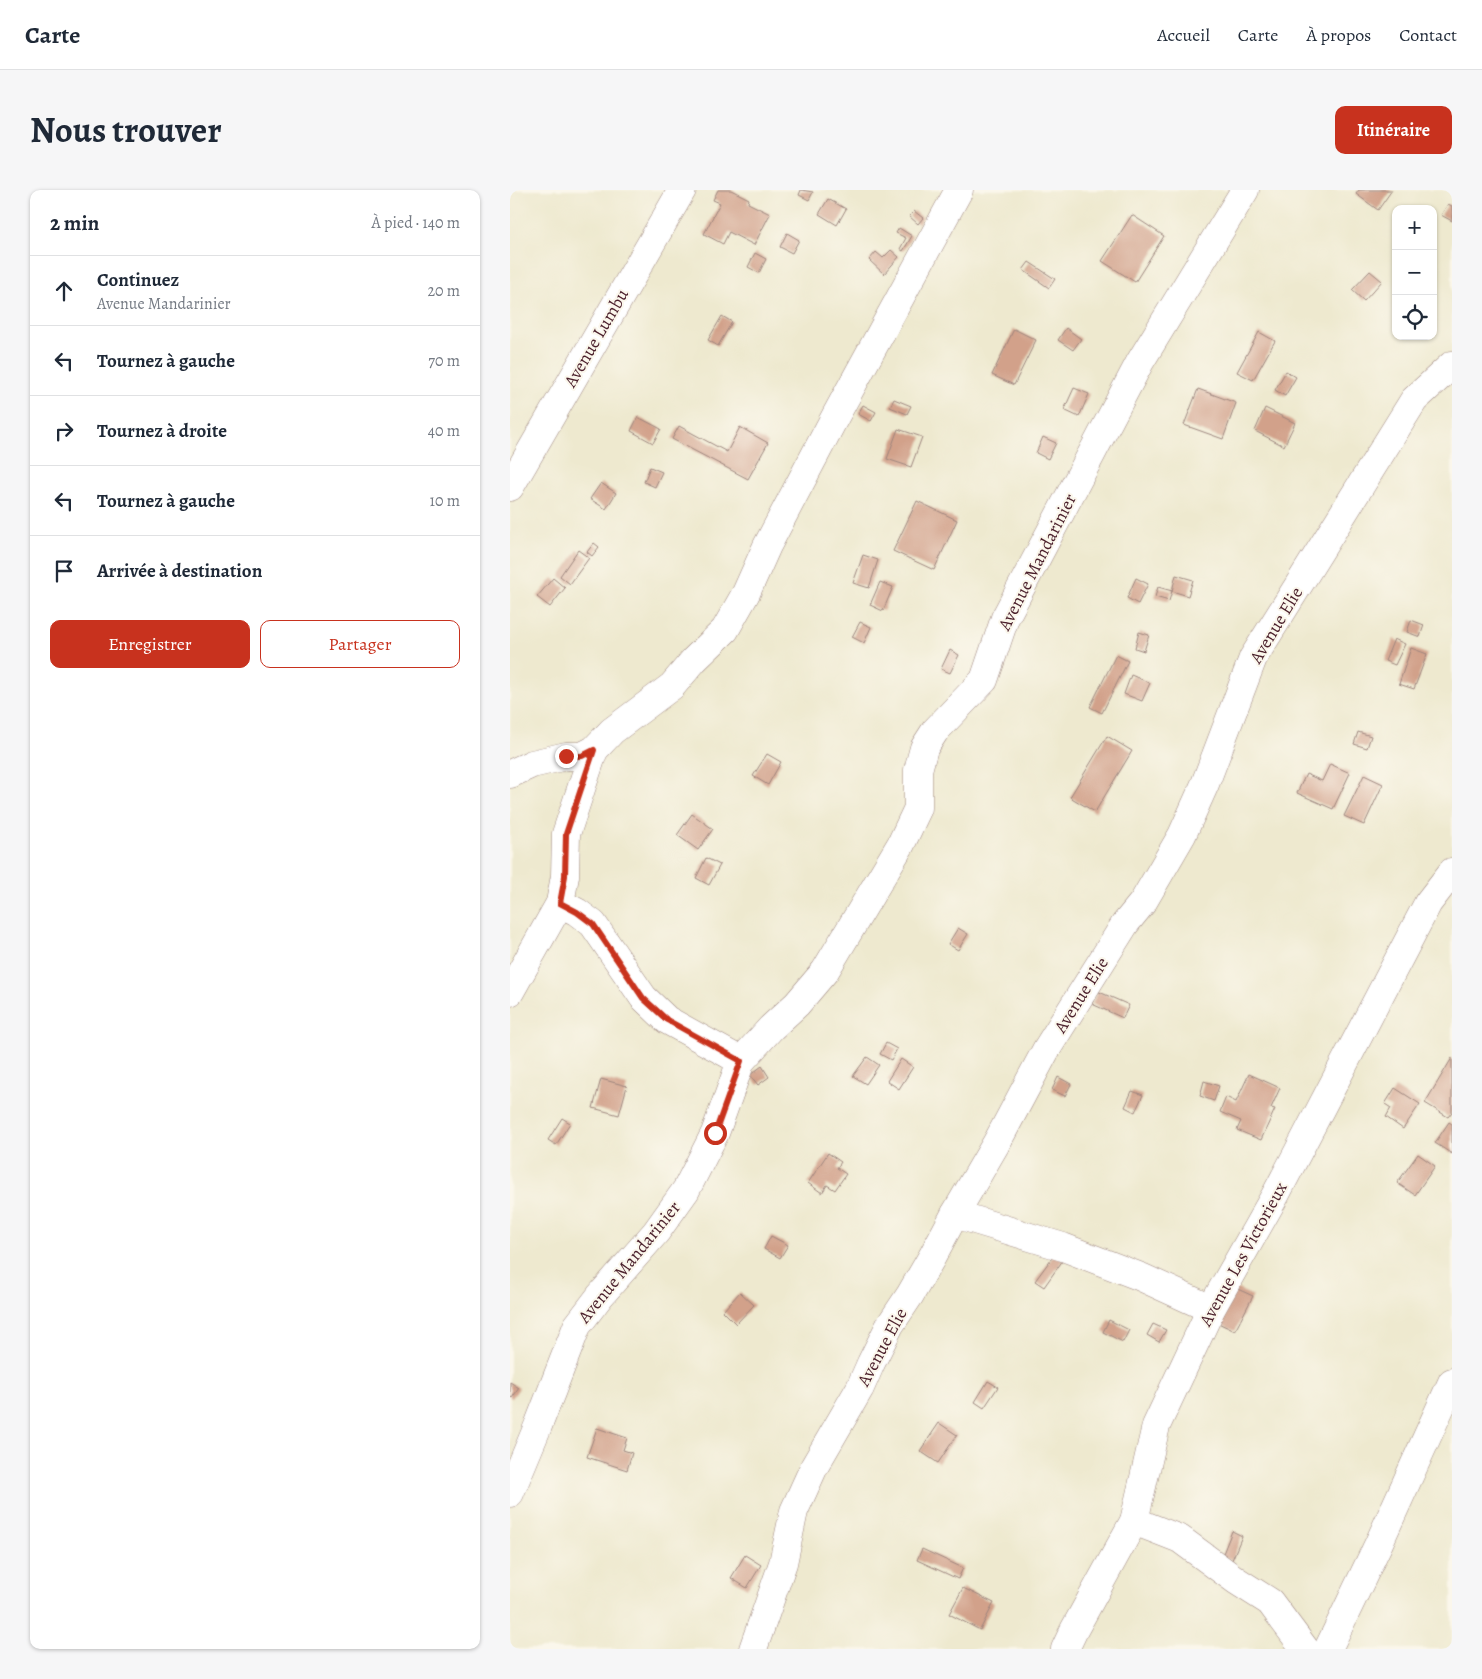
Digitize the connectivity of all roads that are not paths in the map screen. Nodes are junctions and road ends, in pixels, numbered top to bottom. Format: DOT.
graph roads {
  1 [pos="682,190"];
  2 [pos="959,190"];
  3 [pos="1245,190"];
  4 [pos="1452,365"];
  5 [pos="510,486"];
  6 [pos="594,750"];
  7 [pos="510,774"];
  8 [pos="1452,872"];
  9 [pos="560,903"];
  10 [pos="510,992"];
  11 [pos="741,1061"];
  12 [pos="955,1214"];
  13 [pos="1211,1309"];
  14 [pos="1452,1382"];
  15 [pos="510,1492"];
  16 [pos="1134,1521"];
  17 [pos="753,1649"];
  18 [pos="1065,1649"];
  19 [pos="1305,1649"];
  20 [pos="1328,1649"];
  1 -- 5 [label="street, Avenue Lumbu"];
  2 -- 6 [label="street"];
  3 -- 11 [label="street, Avenue Mandarinier"];
  4 -- 12 [label="street, Avenue Elie"];
  6 -- 7 [label="street"];
  6 -- 9 [label="street"];
  8 -- 13 [label="street, Avenue Les Victorieux"];
  9 -- 10 [label="street"];
  9 -- 11 [label="street"];
  11 -- 15 [label="street, Avenue Mandarinier"];
  12 -- 13 [label="street"];
  12 -- 17 [label="street, Avenue Elie"];
  13 -- 16 [label="street, Avenue Les Victorieux"];
  14 -- 20 [label="street"];
  16 -- 18 [label="street, Avenue Les Victorieux"];
  16 -- 19 [label="street"];
}
